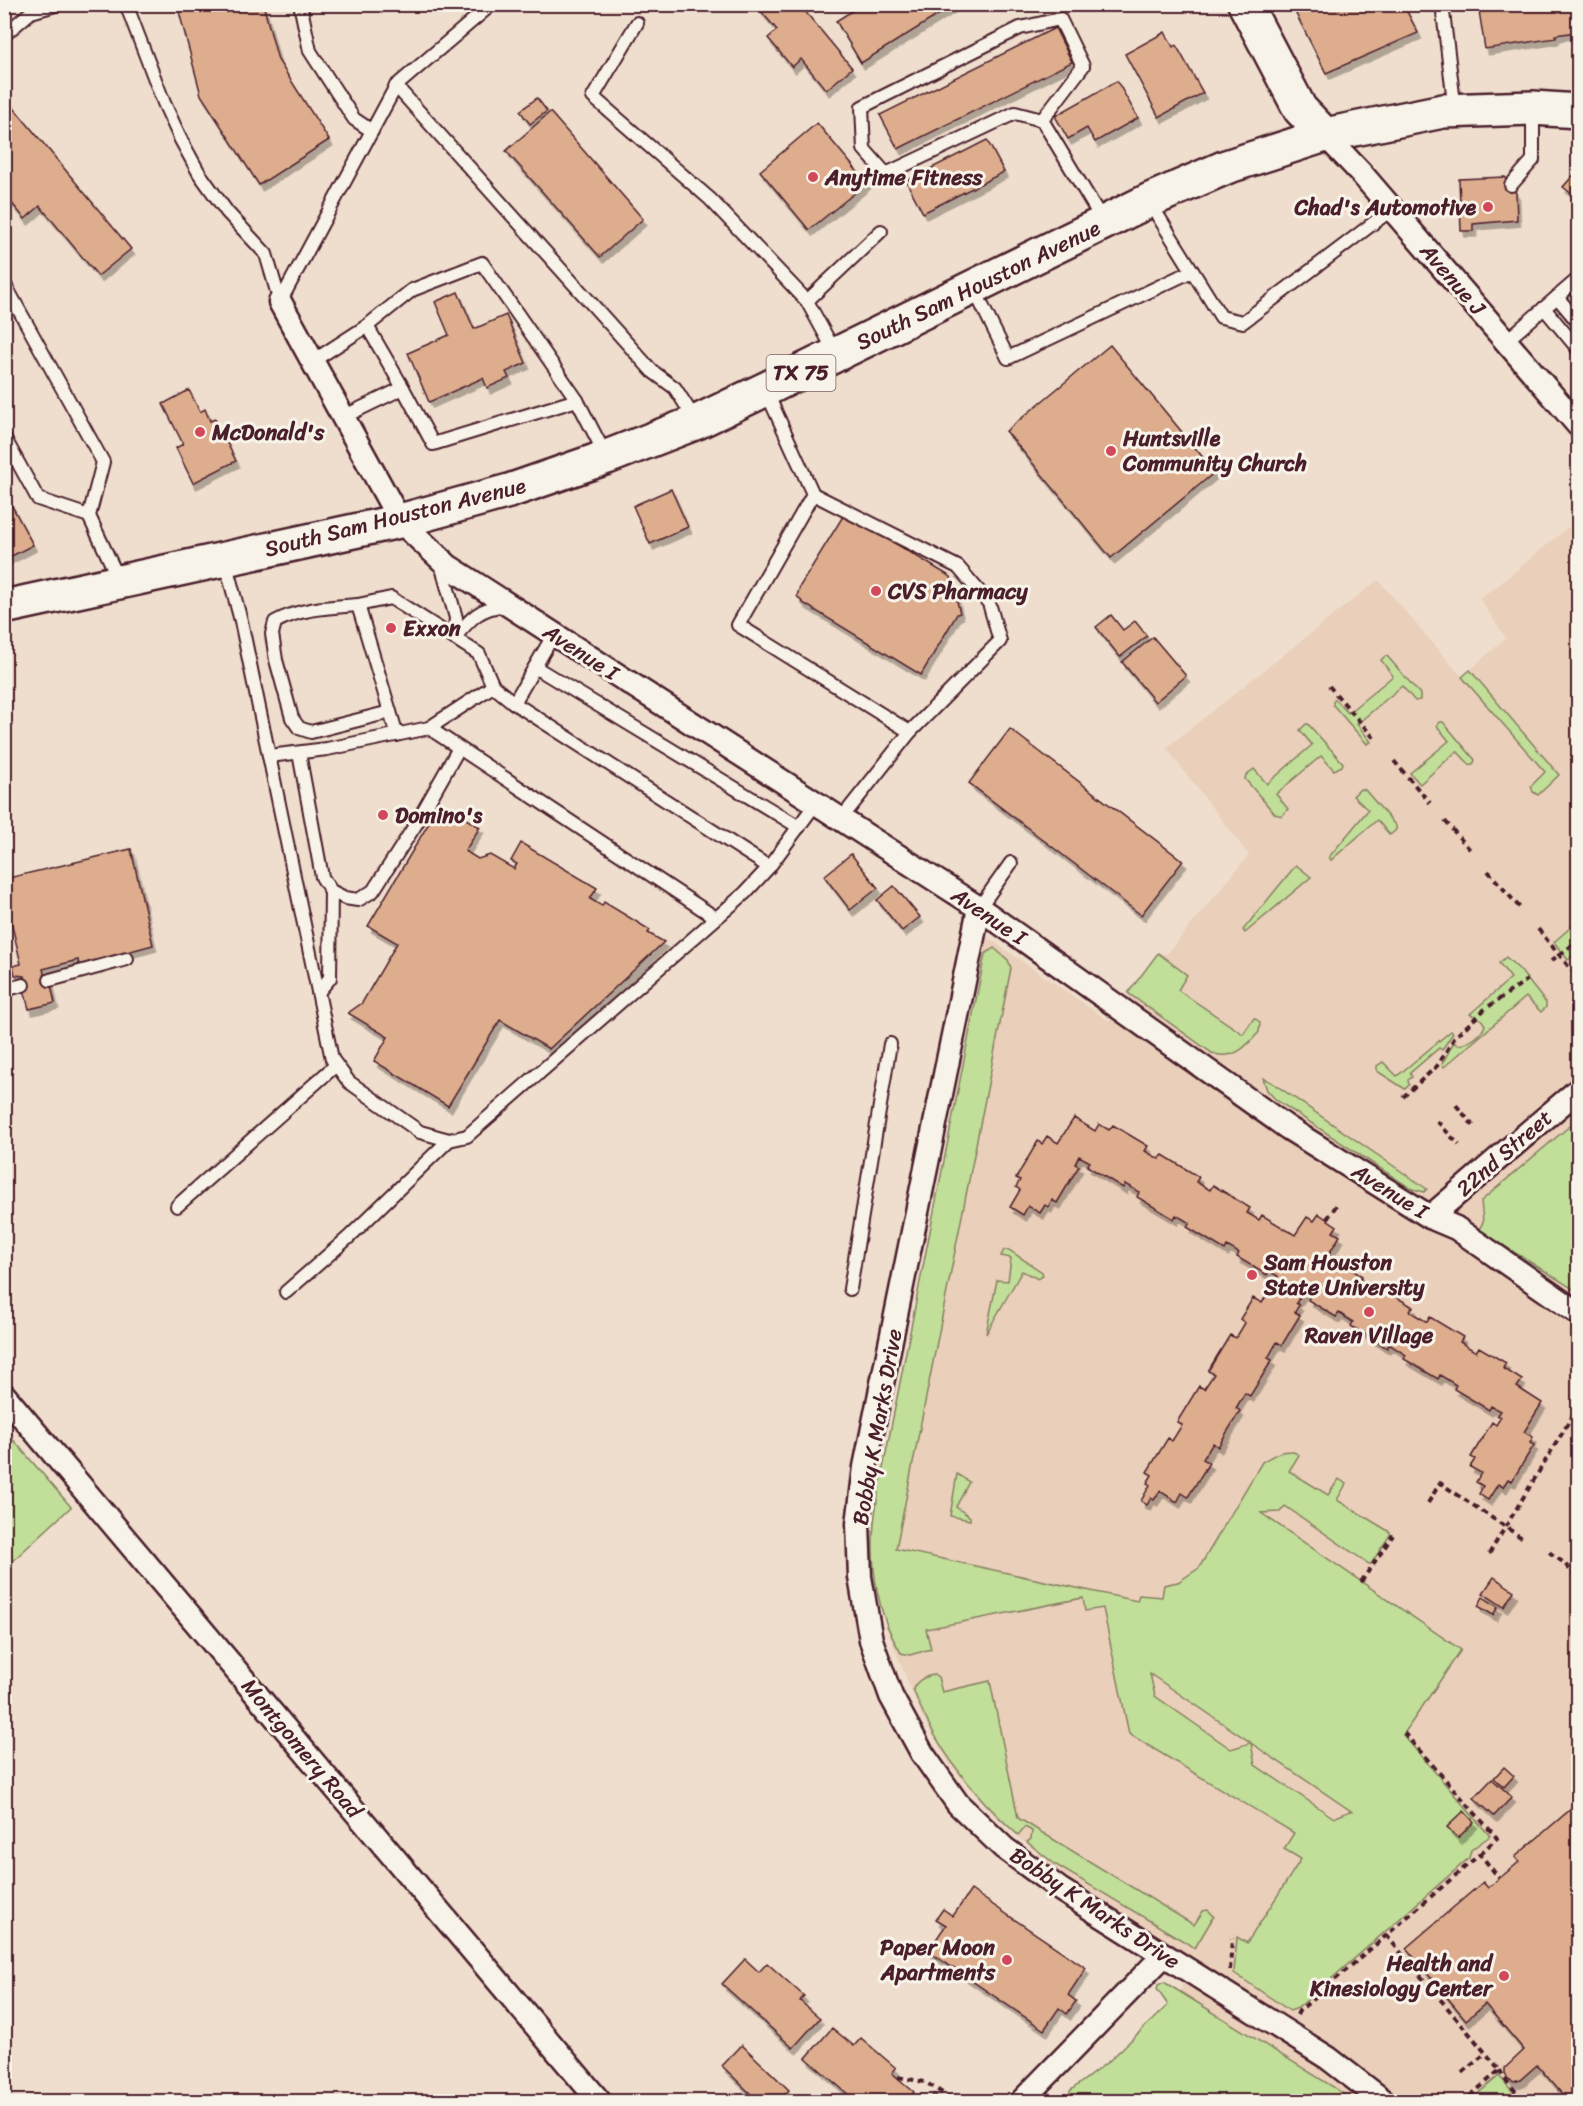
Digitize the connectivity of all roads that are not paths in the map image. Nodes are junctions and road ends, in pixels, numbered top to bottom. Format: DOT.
graph roads {
  1 [pos="59,4"];
  2 [pos="126,4"];
  3 [pos="300,4"];
  4 [pos="1245,4"];
  5 [pos="1442,4"];
  6 [pos="487,6"];
  7 [pos="636,23"];
  8 [pos="4,34"];
  9 [pos="396,86"];
  10 [pos="1533,108"];
  11 [pos="1455,111"];
  12 [pos="1578,111"];
  13 [pos="1042,120"];
  14 [pos="372,130"];
  15 [pos="1324,135"];
  16 [pos="1511,185"];
  17 [pos="1148,201"];
  18 [pos="1392,209"];
  19 [pos="1104,222"];
  20 [pos="881,231"];
  21 [pos="1192,271"];
  22 [pos="4,283"];
  23 [pos="1577,284"];
  24 [pos="973,287"];
  25 [pos="1557,297"];
  26 [pos="807,301"];
  27 [pos="280,302"];
  28 [pos="1544,308"];
  29 [pos="1578,322"];
  30 [pos="367,326"];
  31 [pos="1506,340"];
  32 [pos="1578,349"];
  33 [pos="837,355"];
  34 [pos="313,361"];
  35 [pos="403,388"];
  36 [pos="766,389"];
  37 [pos="577,400"];
  38 [pos="343,417"];
  39 [pos="697,422"];
  40 [pos="1578,425"];
  41 [pos="4,437"];
  42 [pos="607,457"];
  43 [pos="813,494"];
  44 [pos="89,516"];
  45 [pos="400,520"];
  46 [pos="440,558"];
  47 [pos="224,559"];
  48 [pos="120,581"];
  49 [pos="358,605"];
  50 [pos="509,605"];
  51 [pos="4,607"];
  52 [pos="554,634"];
  53 [pos="454,638"];
  54 [pos="535,667"];
  55 [pos="493,686"];
  56 [pos="514,703"];
  57 [pos="390,712"];
  58 [pos="429,728"];
  59 [pos="910,732"];
  60 [pos="397,735"];
  61 [pos="459,748"];
  62 [pos="299,753"];
  63 [pos="269,756"];
  64 [pos="816,803"];
  65 [pos="842,819"];
  66 [pos="799,827"];
  67 [pos="1011,863"];
  68 [pos="769,867"];
  69 [pos="331,891"];
  70 [pos="979,908"];
  71 [pos="716,918"];
  72 [pos="127,959"];
  73 [pos="50,980"];
  74 [pos="23,985"];
  75 [pos="4,990"];
  76 [pos="318,992"];
  77 [pos="890,1044"];
  78 [pos="336,1065"];
  79 [pos="1578,1090"];
  80 [pos="449,1140"];
  81 [pos="177,1206"];
  82 [pos="1430,1217"];
  83 [pos="850,1289"];
  84 [pos="286,1292"];
  85 [pos="1578,1313"];
  86 [pos="4,1395"];
  87 [pos="1164,1955"];
  88 [pos="600,2102"];
  89 [pos="1021,2102"];
  90 [pos="1385,2102"];
  1 -- 8 [label="lane"];
  2 -- 27 [label="lane"];
  3 -- 14 [label="lane"];
  4 -- 15 [label="main road"];
  5 -- 11 [label="lane"];
  6 -- 9 [label="lane"];
  7 -- 26 [label="lane"];
  9 -- 14 [label="lane"];
  9 -- 39 [label="lane"];
  10 -- 11 [label="main road, South Sam Houston Avenue / TX 75"];
  10 -- 12 [label="main road, South Sam Houston Avenue / TX 75"];
  10 -- 16 [label="lane"];
  11 -- 15 [label="main road, South Sam Houston Avenue / TX 75"];
  13 -- 13 [label="lane"];
  13 -- 19 [label="lane"];
  14 -- 27 [label="lane"];
  15 -- 17 [label="main road, South Sam Houston Avenue / TX 75"];
  15 -- 18 [label="street, Avenue J"];
  17 -- 19 [label="main road, South Sam Houston Avenue / TX 75"];
  17 -- 21 [label="lane"];
  18 -- 21 [label="lane"];
  18 -- 31 [label="street, Avenue J"];
  19 -- 24 [label="main road, South Sam Houston Avenue / TX 75"];
  20 -- 26 [label="lane"];
  21 -- 24 [label="lane"];
  22 -- 44 [label="lane"];
  23 -- 25 [label="lane"];
  24 -- 33 [label="main road, South Sam Houston Avenue / TX 75"];
  25 -- 28 [label="lane"];
  25 -- 29 [label="lane"];
  26 -- 33 [label="lane"];
  27 -- 34 [label="street, Avenue I"];
  28 -- 31 [label="lane"];
  28 -- 32 [label="lane"];
  30 -- 34 [label="lane"];
  30 -- 35 [label="lane"];
  30 -- 37 [label="lane"];
  31 -- 40 [label="street, Avenue J"];
  33 -- 36 [label="main road, South Sam Houston Avenue / TX 75"];
  34 -- 38 [label="street, Avenue I"];
  35 -- 37 [label="lane"];
  35 -- 38 [label="lane"];
  36 -- 39 [label="main road, South Sam Houston Avenue / TX 75"];
  36 -- 43 [label="lane"];
  37 -- 42 [label="lane"];
  38 -- 45 [label="street, Avenue I"];
  39 -- 42 [label="main road, South Sam Houston Avenue / TX 75"];
  41 -- 44 [label="lane"];
  42 -- 45 [label="main road, South Sam Houston Avenue / TX 75"];
  43 -- 59 [label="lane"];
  43 -- 59 [label="lane"];
  44 -- 48 [label="lane"];
  45 -- 46 [label="street, Avenue I"];
  45 -- 47 [label="main road, South Sam Houston Avenue / TX 75"];
  46 -- 50 [label="street, Avenue I"];
  46 -- 53 [label="lane"];
  47 -- 48 [label="main road, South Sam Houston Avenue / TX 75"];
  47 -- 63 [label="lane"];
  48 -- 51 [label="main road, South Sam Houston Avenue / TX 75"];
  49 -- 53 [label="lane"];
  49 -- 57 [label="lane"];
  49 -- 57 [label="lane"];
  50 -- 52 [label="street, Avenue I"];
  50 -- 53 [label="lane"];
  52 -- 54 [label="lane"];
  52 -- 64 [label="street, Avenue I"];
  53 -- 55 [label="lane"];
  54 -- 56 [label="lane"];
  54 -- 66 [label="lane"];
  55 -- 56 [label="lane"];
  55 -- 58 [label="lane"];
  56 -- 68 [label="lane"];
  57 -- 60 [label="lane"];
  58 -- 60 [label="lane"];
  58 -- 61 [label="lane"];
  59 -- 65 [label="lane"];
  60 -- 62 [label="lane"];
  61 -- 69 [label="lane"];
  61 -- 71 [label="lane"];
  62 -- 63 [label="lane"];
  62 -- 69 [label="lane"];
  63 -- 76 [label="lane"];
  64 -- 65 [label="street, Avenue I"];
  64 -- 66 [label="lane"];
  65 -- 70 [label="street, Avenue I"];
  66 -- 68 [label="lane"];
  67 -- 70 [label="lane"];
  68 -- 71 [label="lane"];
  69 -- 76 [label="lane"];
  70 -- 82 [label="street, Avenue I"];
  70 -- 87 [label="street, Bobby K Marks Drive"];
  71 -- 80 [label="lane"];
  72 -- 73 [label="lane"];
  74 -- 75 [label="lane"];
  76 -- 78 [label="lane"];
  77 -- 83 [label="lane"];
  78 -- 80 [label="lane"];
  78 -- 81 [label="lane"];
  79 -- 82 [label="street, 22nd Street"];
  80 -- 84 [label="lane"];
  82 -- 85 [label="street, Avenue I"];
  86 -- 88 [label="street, Montgomery Road"];
  87 -- 89 [label="street"];
  87 -- 90 [label="street, Bobby K Marks Drive"];
}
